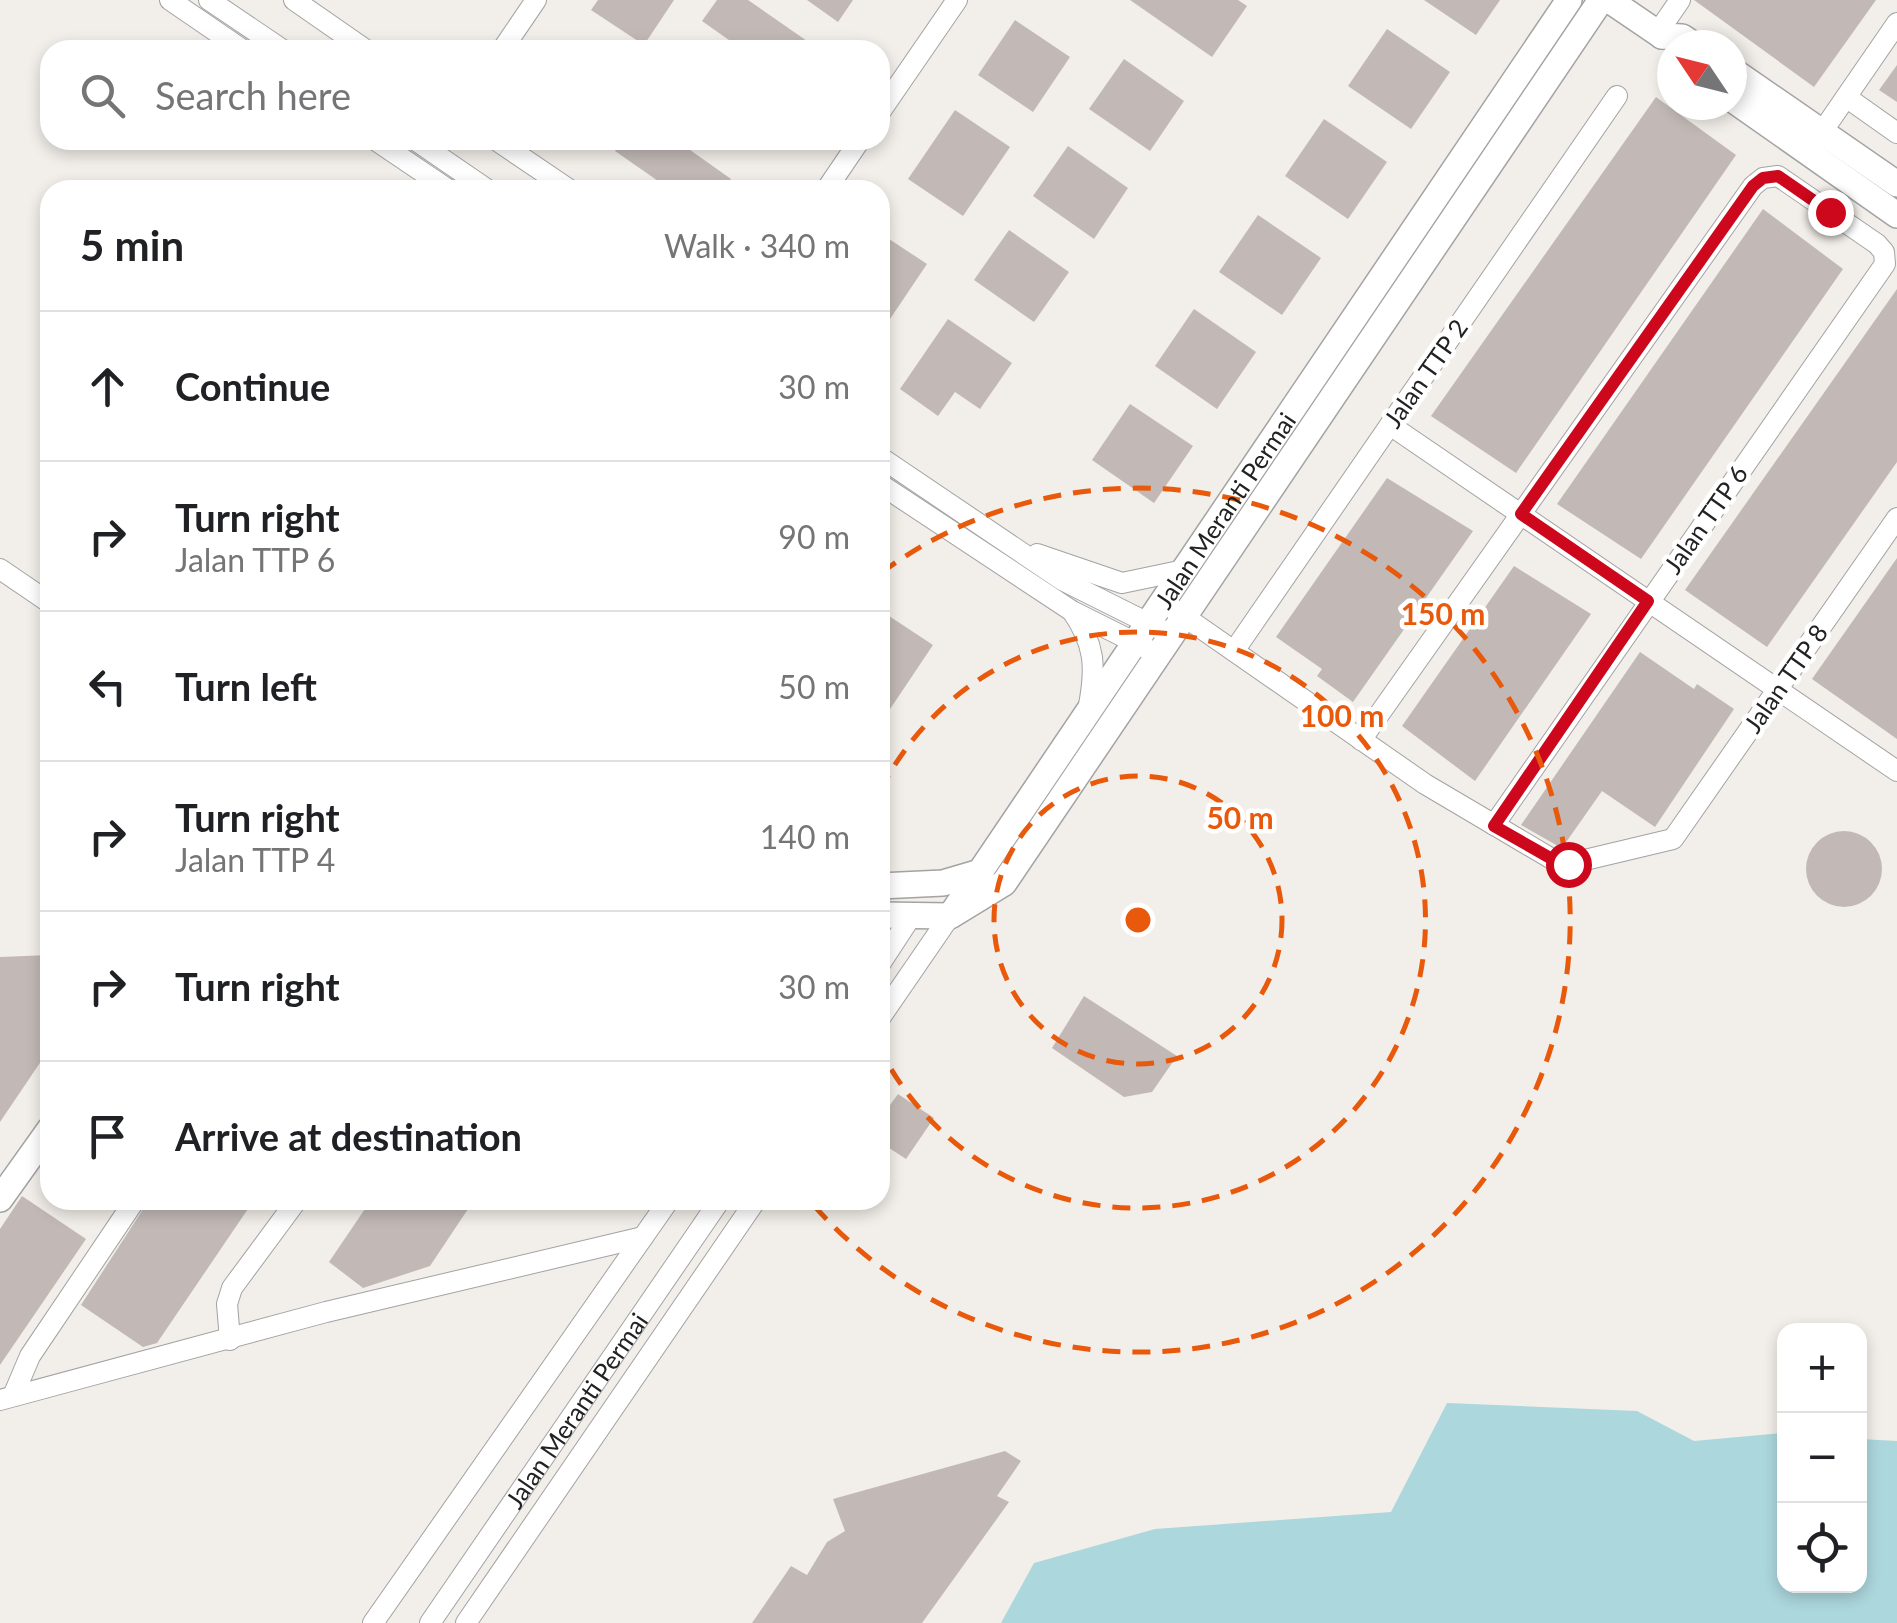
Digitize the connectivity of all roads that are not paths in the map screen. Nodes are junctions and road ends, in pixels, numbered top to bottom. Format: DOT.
graph roads {
  1 [pos="170,0"];
  2 [pos="209,0"];
  3 [pos="294,0"];
  4 [pos="536,0"];
  5 [pos="958,0"];
  6 [pos="1569,0"];
  7 [pos="1601,0"];
  8 [pos="1609,0"];
  9 [pos="1680,0"];
  10 [pos="1897,23"];
  11 [pos="1669,30"];
  12 [pos="1657,37"];
  13 [pos="229,40"];
  14 [pos="267,40"];
  15 [pos="352,40"];
  16 [pos="509,40"];
  17 [pos="1747,83"];
  18 [pos="1617,96"];
  19 [pos="1846,97"];
  20 [pos="890,98"];
  21 [pos="1747,107"];
  22 [pos="1897,133"];
  23 [pos="1815,142"];
  24 [pos="391,150"];
  25 [pos="430,150"];
  26 [pos="511,150"];
  27 [pos="853,150"];
  28 [pos="434,180"];
  29 [pos="473,180"];
  30 [pos="555,180"];
  31 [pos="833,180"];
  32 [pos="1897,184"];
  33 [pos="1897,215"];
  34 [pos="1390,425"];
  35 [pos="890,463"];
  36 [pos="890,491"];
  37 [pos="1521,514"];
  38 [pos="1897,518"];
  39 [pos="1007,543"];
  40 [pos="0,569"];
  41 [pos="1184,570"];
  42 [pos="40,596"];
  43 [pos="1648,601"];
  44 [pos="1072,611"];
  45 [pos="1160,629"];
  46 [pos="1234,651"];
  47 [pos="1776,689"];
  48 [pos="1088,712"];
  49 [pos="1361,740"];
  50 [pos="1897,771"];
  51 [pos="1494,826"];
  52 [pos="976,872"];
  53 [pos="890,886"];
  54 [pos="890,915"];
  55 [pos="912,915"];
  56 [pos="950,916"];
  57 [pos="890,949"];
  58 [pos="890,1003"];
  59 [pos="40,1142"];
  60 [pos="0,1199"];
  61 [pos="129,1210"];
  62 [pos="289,1210"];
  63 [pos="662,1210"];
  64 [pos="713,1210"];
  65 [pos="749,1210"];
  66 [pos="643,1238"];
  67 [pos="230,1340"];
  68 [pos="7,1398"];
  69 [pos="373,1623"];
  70 [pos="430,1623"];
  71 [pos="466,1623"];
  1 -- 13 [label="street"];
  2 -- 14 [label="street"];
  3 -- 15 [label="street"];
  4 -- 16 [label="street"];
  5 -- 20 [label="street"];
  6 -- 41 [label="street, Jalan Meranti Permai"];
  7 -- 45 [label="street"];
  8 -- 12 [label="street"];
  9 -- 11 [label="street"];
  10 -- 19 [label="street"];
  17 -- 23 [label="street"];
  18 -- 34 [label="street, Jalan TTP 2"];
  19 -- 22 [label="street"];
  19 -- 23 [label="street"];
  21 -- 23 [label="street"];
  23 -- 32 [label="street"];
  23 -- 33 [label="street"];
  24 -- 28 [label="street"];
  25 -- 29 [label="street"];
  26 -- 30 [label="street"];
  27 -- 31 [label="street"];
  34 -- 37 [label="street"];
  34 -- 46 [label="street, Jalan TTP 2"];
  35 -- 39 [label="street"];
  36 -- 44 [label="street"];
  37 -- 43 [label="street"];
  37 -- 43 [label="street, Jalan TTP 6"];
  37 -- 49 [label="street"];
  38 -- 47 [label="street, Jalan TTP 8"];
  39 -- 41 [label="street"];
  39 -- 45 [label="street"];
  40 -- 42 [label="street"];
  41 -- 45 [label="street, Jalan Meranti Permai"];
  43 -- 47 [label="street"];
  43 -- 51 [label="street, Jalan TTP 6"];
  44 -- 45 [label="street"];
  44 -- 48 [label="street"];
  45 -- 46 [label="street"];
  45 -- 48 [label="street, Jalan Meranti Permai"];
  45 -- 56 [label="street"];
  46 -- 49 [label="street"];
  47 -- 50 [label="street"];
  47 -- 51 [label="street, Jalan TTP 8"];
  48 -- 52 [label="street, Jalan Meranti Permai"];
  49 -- 51 [label="street"];
  52 -- 53 [label="street"];
  52 -- 56 [label="street, Jalan Meranti Permai"];
  54 -- 55 [label="street"];
  55 -- 56 [label="street"];
  55 -- 57 [label="street"];
  56 -- 58 [label="street, Jalan Meranti Permai"];
  59 -- 60 [label="street"];
  61 -- 68 [label="street"];
  62 -- 67 [label="street"];
  63 -- 66 [label="street"];
  64 -- 70 [label="street, Jalan Meranti Permai"];
  65 -- 71 [label="street, Jalan Meranti Permai"];
  66 -- 67 [label="street"];
  66 -- 69 [label="street"];
  67 -- 68 [label="street"];
}
